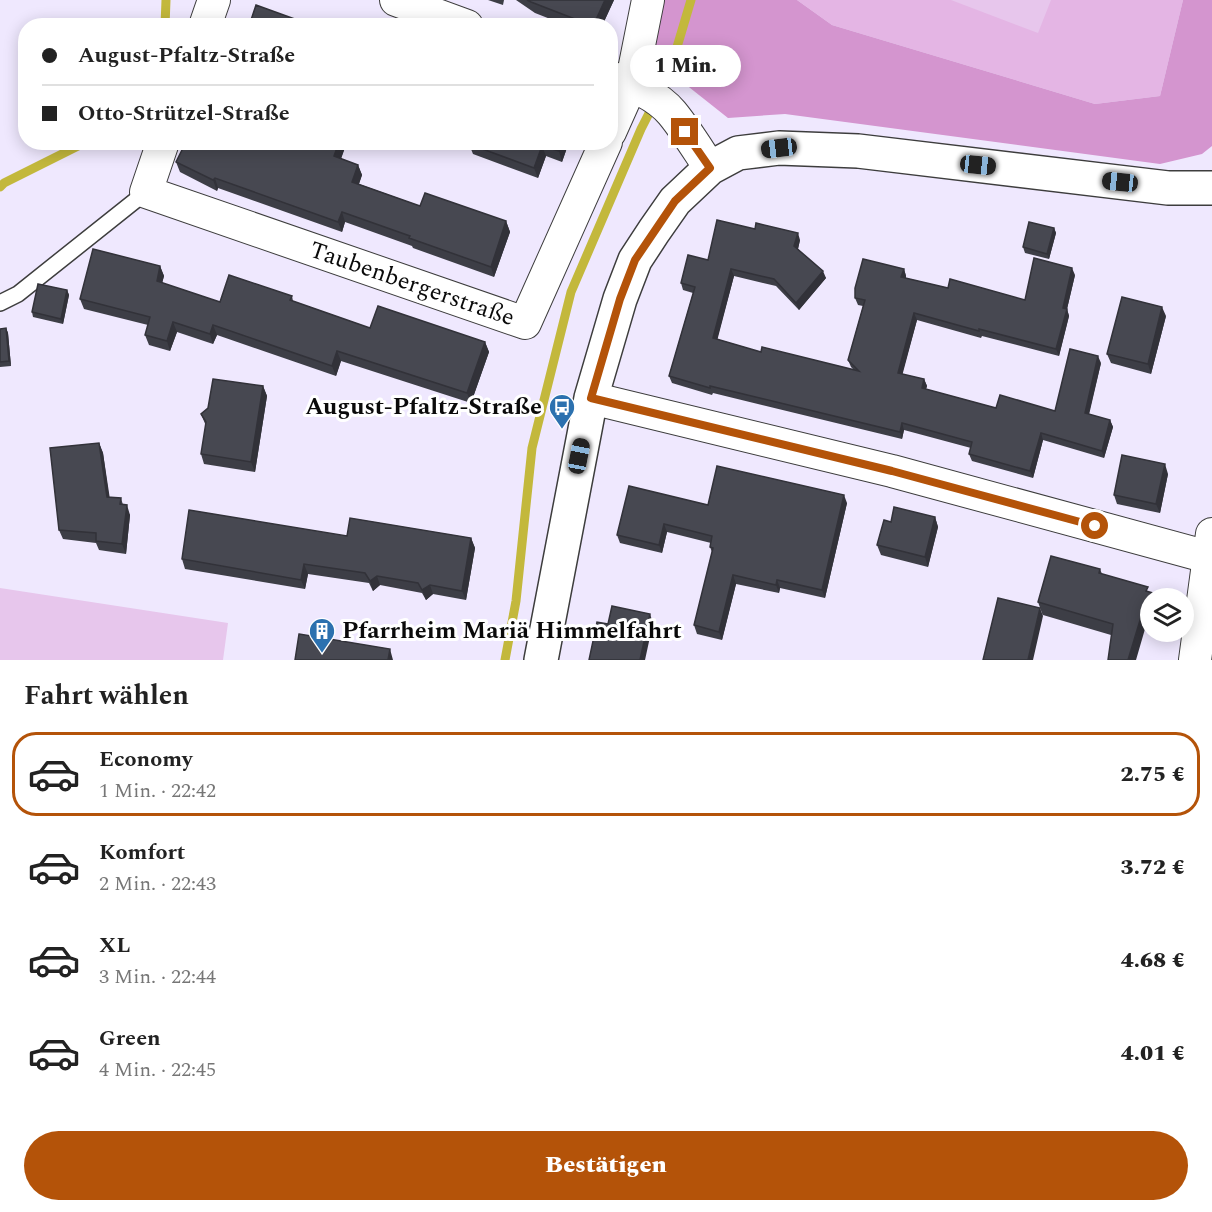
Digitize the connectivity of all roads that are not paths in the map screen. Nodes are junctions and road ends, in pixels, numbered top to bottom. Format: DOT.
graph roads {
  1 [pos="214,0"];
  2 [pos="396,0"];
  3 [pos="648,0"];
  4 [pos="208,18"];
  5 [pos="445,18"];
  6 [pos="629,85"];
  7 [pos="618,112"];
  8 [pos="160,150"];
  9 [pos="602,150"];
  10 [pos="710,168"];
  11 [pos="1203,182"];
  12 [pos="146,192"];
  13 [pos="0,303"];
  14 [pos="591,398"];
  15 [pos="1211,550"];
  16 [pos="541,660"];
  17 [pos="1195,660"];
  1 -- 4 [label="street"];
  2 -- 5 [label="street"];
  3 -- 6 [label="street"];
  6 -- 7 [label="street"];
  6 -- 10 [label="street"];
  8 -- 12 [label="street"];
  9 -- 12 [label="street, Taubenbergerstraße"];
  10 -- 11 [label="street"];
  10 -- 14 [label="street"];
  12 -- 13 [label="lane"];
  14 -- 15 [label="street"];
  14 -- 16 [label="street"];
  15 -- 17 [label="street"];
}
